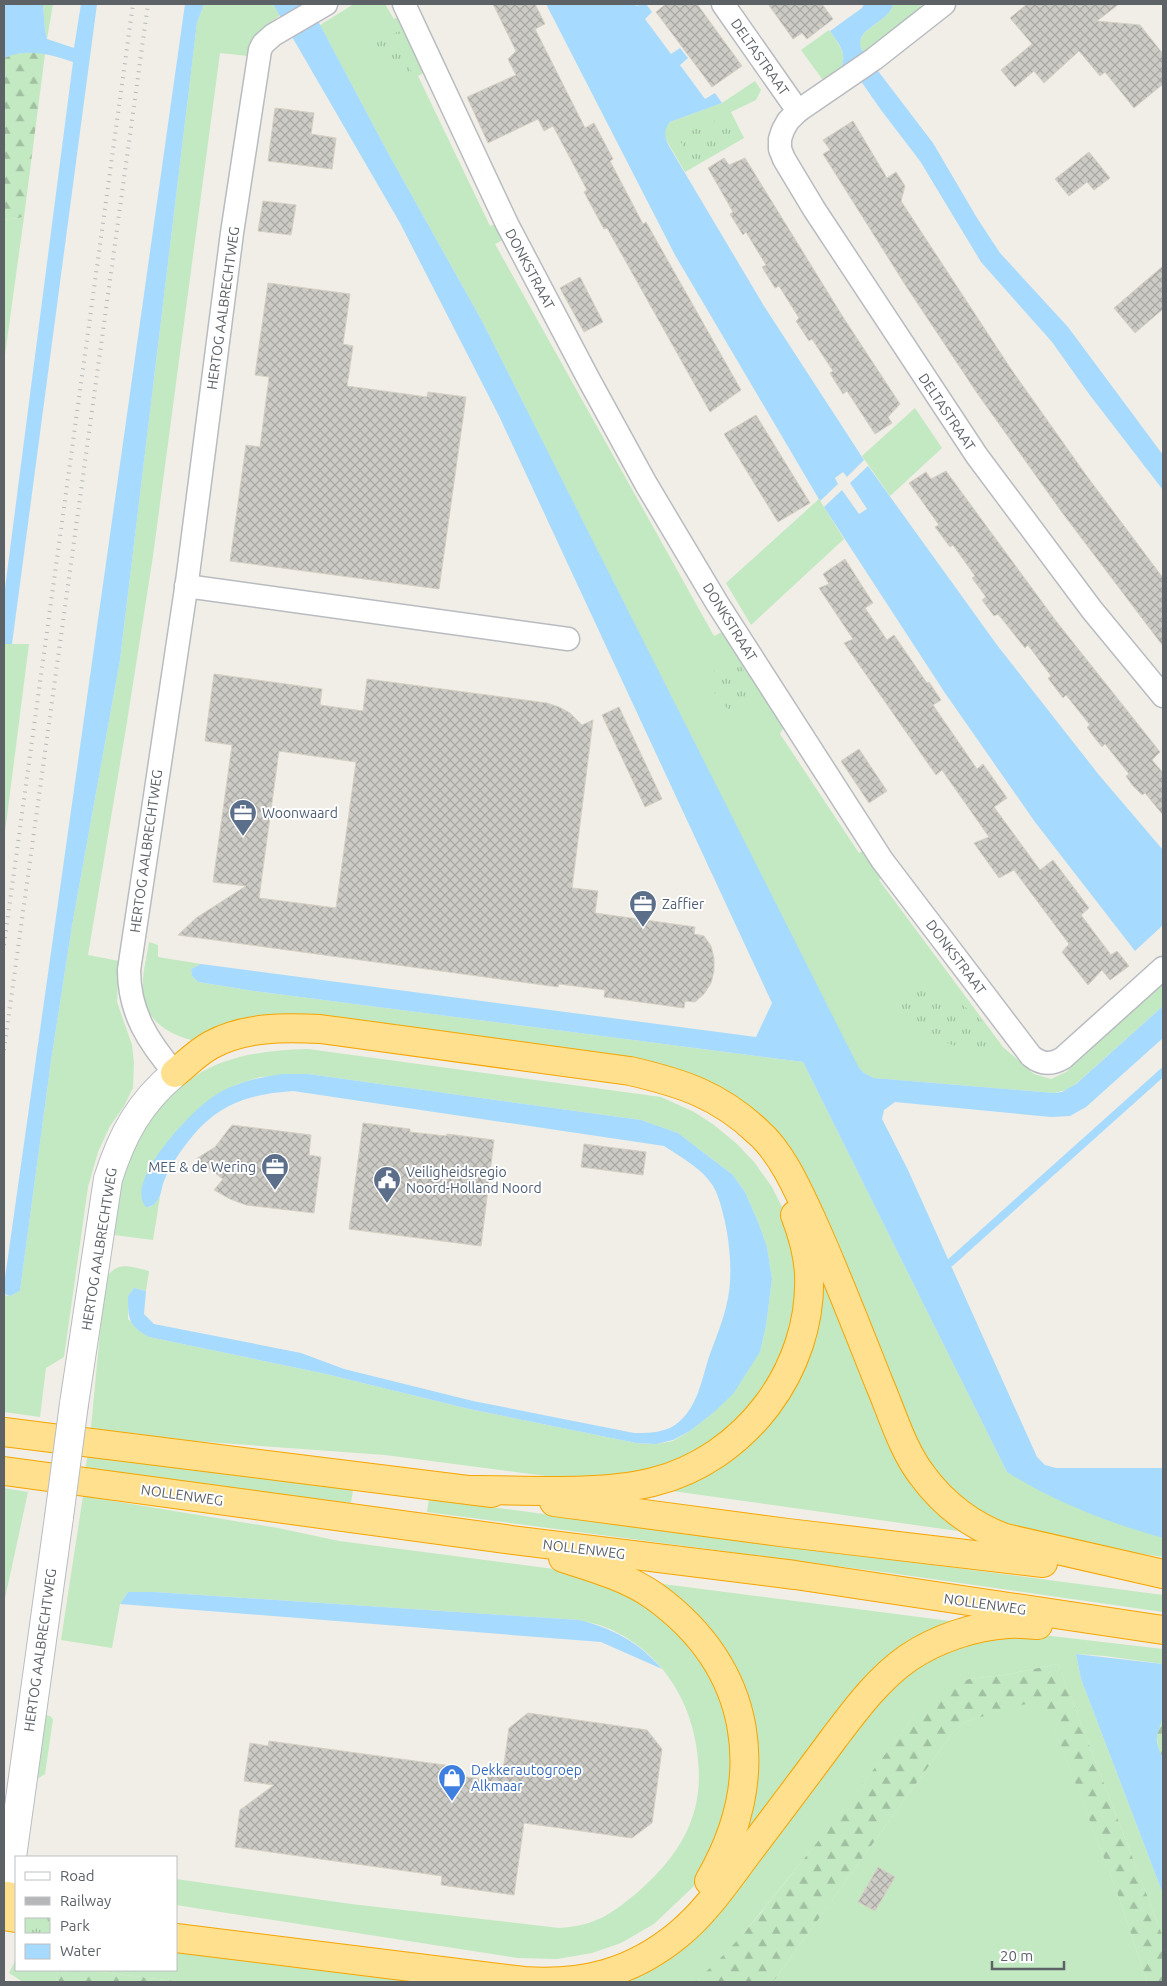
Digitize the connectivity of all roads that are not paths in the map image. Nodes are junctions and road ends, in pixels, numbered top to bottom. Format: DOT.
graph roads {
  1 [pos="326,4"];
  2 [pos="404,4"];
  3 [pos="723,4"];
  4 [pos="944,4"];
  5 [pos="798,111"];
  6 [pos="186,586"];
  7 [pos="568,639"];
  8 [pos="1163,696"];
  9 [pos="1163,968"];
  10 [pos="175,1073"];
  11 [pos="4,1432"];
  12 [pos="4,1471"];
  13 [pos="474,1490"];
  14 [pos="512,1540"];
  15 [pos="1163,1576"];
  16 [pos="1162,1630"];
  17 [pos="16,1856"];
  18 [pos="15,1862"];
  19 [pos="9,1909"];
  20 [pos="178,1920"];
  21 [pos="178,1938"];
  1 -- 6 [label="street, HERTOG AALBRECHTWEG"];
  2 -- 9 [label="street, DONKSTRAAT"];
  3 -- 5 [label="street, DELTASTRAAT"];
  4 -- 5 [label="street, DELTASTRAAT"];
  5 -- 8 [label="street, DELTASTRAAT"];
  6 -- 7 [label="street"];
  6 -- 10 [label="street, HERTOG AALBRECHTWEG"];
  10 -- 13 [label="highway"];
  10 -- 15 [label="highway"];
  10 -- 17 [label="main road, HERTOG AALBRECHTWEG, bridge"];
  11 -- 13 [label="highway"];
  12 -- 14 [label="highway, NOLLENWEG"];
  13 -- 15 [label="highway"];
  14 -- 16 [label="highway, NOLLENWEG"];
  14 -- 20 [label="highway"];
  16 -- 21 [label="highway"];
  18 -- 19 [label="main road, HERTOG AALBRECHTWEG, bridge"];
}
